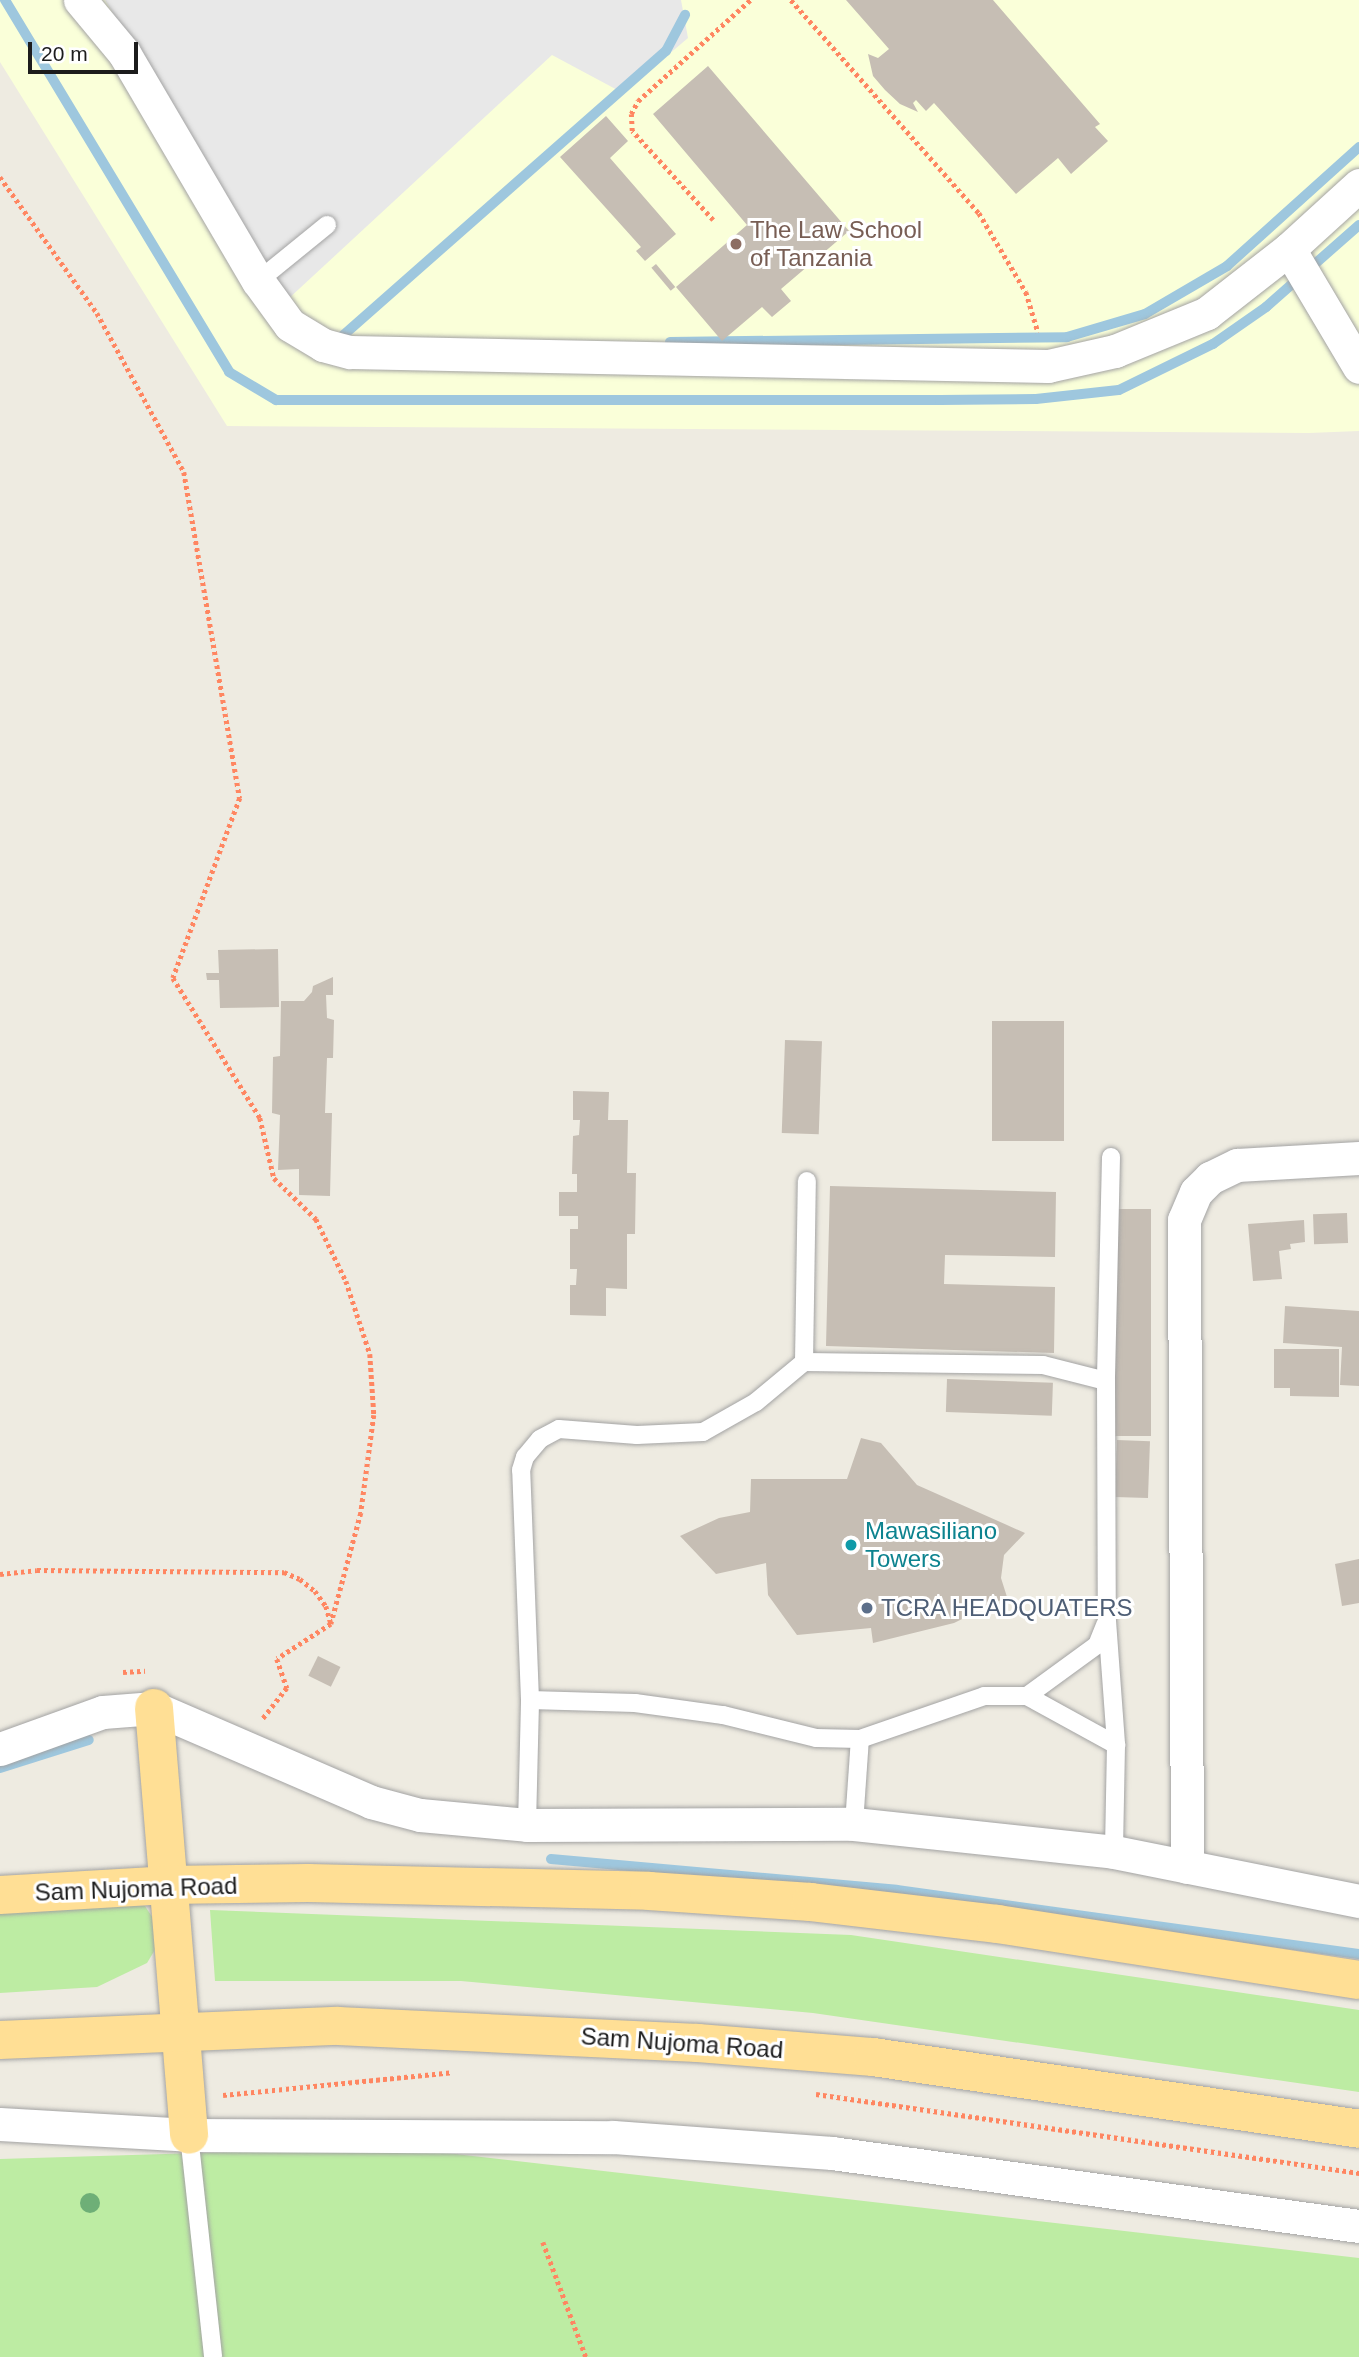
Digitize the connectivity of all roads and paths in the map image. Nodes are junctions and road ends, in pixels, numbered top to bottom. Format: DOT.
graph roads {
  1 [pos="80,0"];
  2 [pos="750,0"];
  3 [pos="790,0"];
  4 [pos="0,177"];
  5 [pos="1359,184"];
  6 [pos="713,220"];
  7 [pos="327,225"];
  8 [pos="1289,249"];
  9 [pos="258,281"];
  10 [pos="1048,366"];
  11 [pos="1359,367"];
  12 [pos="1111,1157"];
  13 [pos="1359,1158"];
  14 [pos="807,1181"];
  15 [pos="804,1362"];
  16 [pos="1106,1381"];
  17 [pos="0,1574"];
  18 [pos="1107,1621"];
  19 [pos="331,1624"];
  20 [pos="1027,1696"];
  21 [pos="530,1700"];
  22 [pos="154,1708"];
  23 [pos="859,1739"];
  24 [pos="1116,1745"];
  25 [pos="246,1746"];
  26 [pos="0,1749"];
  27 [pos="854,1824"];
  28 [pos="527,1825"];
  29 [pos="1114,1852"];
  30 [pos="1187,1867"];
  31 [pos="167,1885"];
  32 [pos="0,1895"];
  33 [pos="1359,1901"];
  34 [pos="1359,1980"];
  35 [pos="183,2032"];
  36 [pos="0,2040"];
  37 [pos="0,2124"];
  38 [pos="1359,2129"];
  39 [pos="189,2135"];
  40 [pos="1359,2226"];
  41 [pos="543,2242"];
  42 [pos="213,2357"];
  43 [pos="586,2357"];
  1 -- 9 [label="street"];
  2 -- 6 [label="path"];
  3 -- 10 [label="path"];
  4 -- 19 [label="path"];
  5 -- 8 [label="street"];
  7 -- 9 [label="lane"];
  8 -- 10 [label="street"];
  8 -- 11 [label="street"];
  9 -- 10 [label="street"];
  12 -- 16 [label="lane"];
  13 -- 30 [label="street"];
  14 -- 15 [label="lane"];
  15 -- 16 [label="lane"];
  15 -- 21 [label="lane"];
  16 -- 18 [label="lane"];
  17 -- 19 [label="path"];
  18 -- 20 [label="lane"];
  18 -- 24 [label="lane"];
  19 -- 25 [label="path"];
  20 -- 23 [label="lane"];
  20 -- 24 [label="lane"];
  21 -- 23 [label="lane"];
  21 -- 28 [label="lane"];
  22 -- 25 [label="street"];
  22 -- 26 [label="street"];
  22 -- 31 [label="main road"];
  23 -- 27 [label="lane"];
  24 -- 29 [label="lane"];
  25 -- 28 [label="street"];
  27 -- 28 [label="street"];
  27 -- 29 [label="street"];
  29 -- 30 [label="street"];
  30 -- 33 [label="street"];
  31 -- 32 [label="main road, Sam Nujoma Road"];
  31 -- 34 [label="main road, Sam Nujoma Road"];
  31 -- 35 [label="main road"];
  35 -- 36 [label="main road, Sam Nujoma Road"];
  35 -- 38 [label="main road, Sam Nujoma Road"];
  35 -- 39 [label="main road"];
  37 -- 39 [label="street"];
  39 -- 40 [label="street"];
  39 -- 42 [label="lane"];
  41 -- 43 [label="path"];
}
